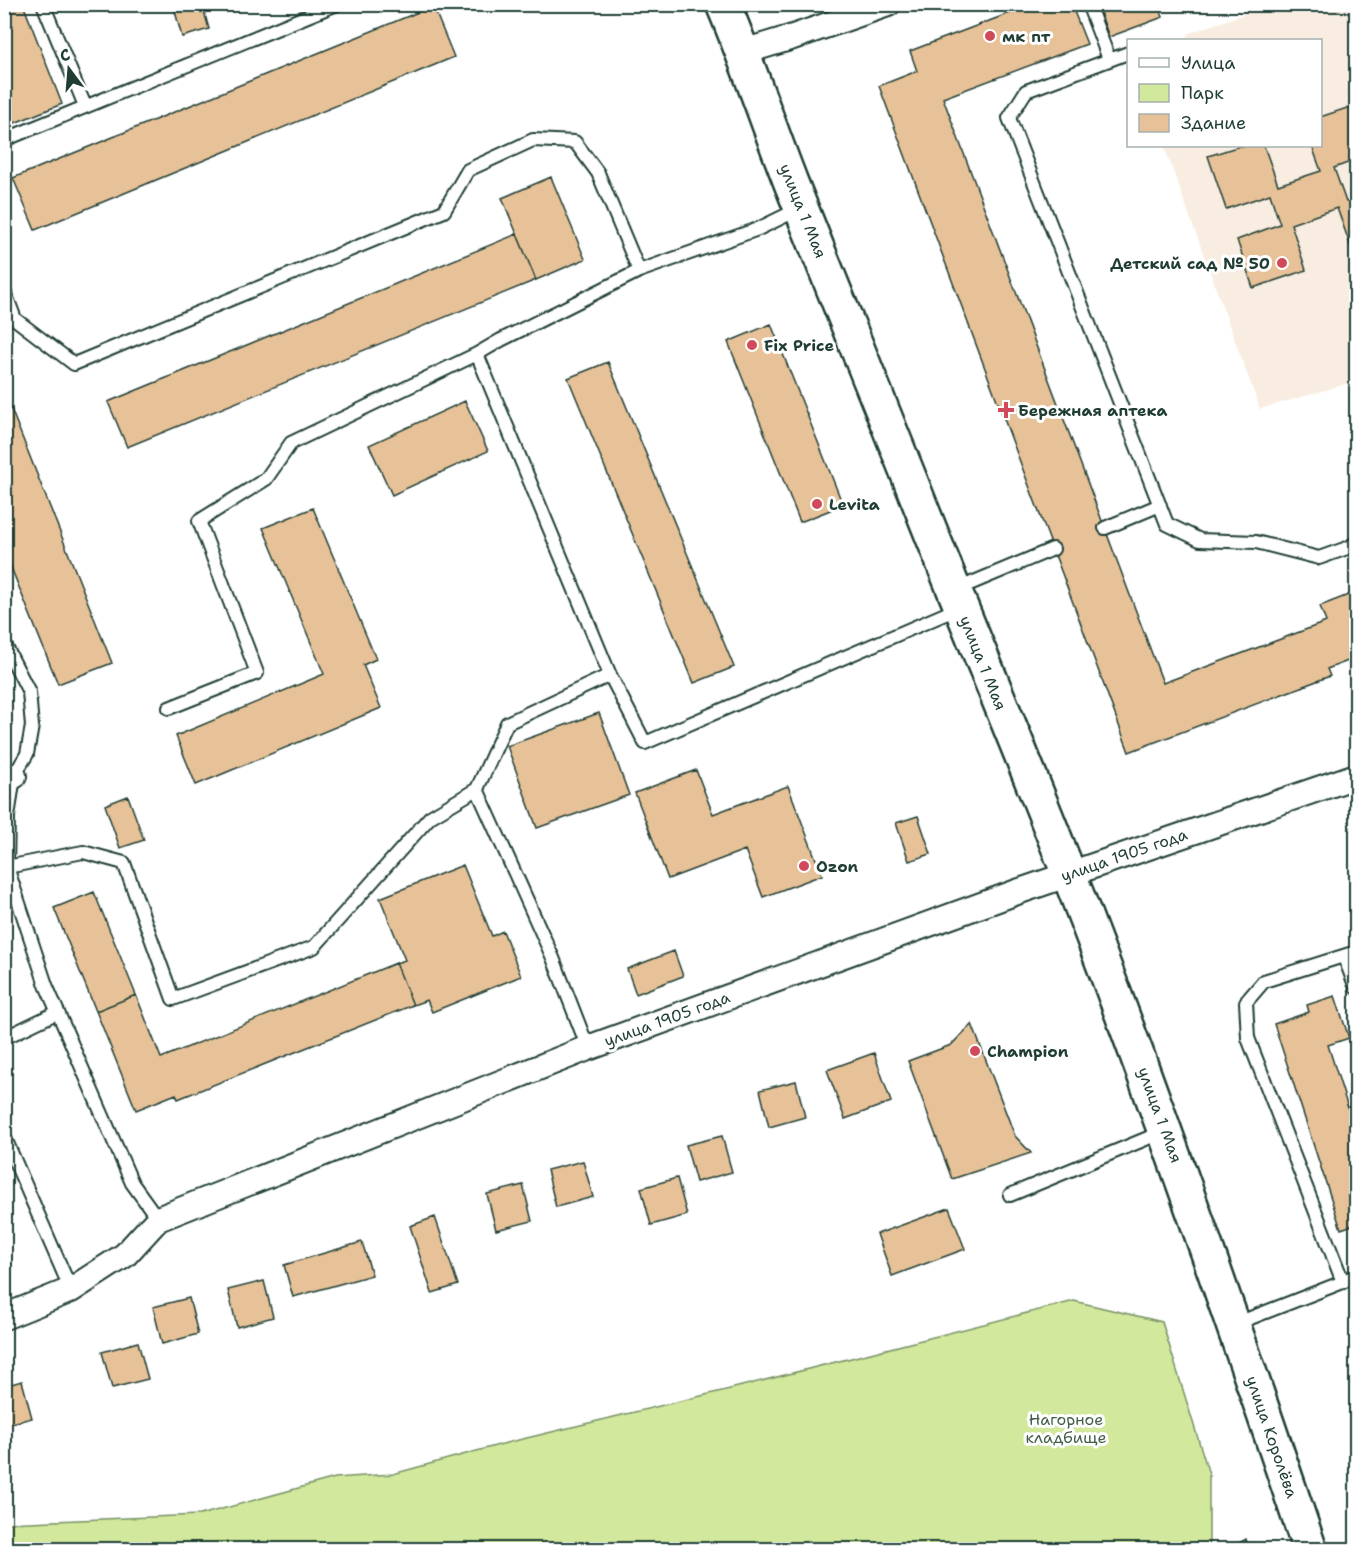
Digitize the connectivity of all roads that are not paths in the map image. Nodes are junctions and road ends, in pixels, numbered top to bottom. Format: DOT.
graph roads {
  1 [pos="43,4"];
  2 [pos="723,4"];
  3 [pos="888,4"];
  4 [pos="1088,4"];
  5 [pos="334,5"];
  6 [pos="743,52"];
  7 [pos="1127,53"];
  8 [pos="1109,59"];
  9 [pos="85,106"];
  10 [pos="4,140"];
  11 [pos="801,208"];
  12 [pos="639,271"];
  13 [pos="4,290"];
  14 [pos="10,322"];
  15 [pos="477,354"];
  16 [pos="1160,506"];
  17 [pos="1105,528"];
  18 [pos="1356,542"];
  19 [pos="1053,549"];
  20 [pos="957,599"];
  21 [pos="4,643"];
  22 [pos="610,675"];
  23 [pos="169,708"];
  24 [pos="1356,776"];
  25 [pos="9,778"];
  26 [pos="477,789"];
  27 [pos="6,866"];
  28 [pos="1069,874"];
  29 [pos="1350,954"];
  30 [pos="1356,988"];
  31 [pos="58,1012"];
  32 [pos="4,1038"];
  33 [pos="588,1048"];
  34 [pos="1166,1131"];
  35 [pos="4,1136"];
  36 [pos="1010,1195"];
  37 [pos="158,1219"];
  38 [pos="1356,1275"];
  39 [pos="1343,1282"];
  40 [pos="71,1290"];
  41 [pos="4,1317"];
  42 [pos="1234,1324"];
  43 [pos="1310,1550"];
  1 -- 9 [label="lane"];
  2 -- 6 [label="main road, улица 1 Мая"];
  3 -- 6 [label="street"];
  4 -- 8 [label="lane"];
  5 -- 9 [label="lane"];
  6 -- 11 [label="main road, улица 1 Мая"];
  7 -- 8 [label="lane"];
  8 -- 16 [label="lane"];
  9 -- 10 [label="lane"];
  11 -- 12 [label="lane"];
  11 -- 20 [label="main road, улица 1 Мая"];
  12 -- 14 [label="lane"];
  12 -- 15 [label="lane"];
  13 -- 14 [label="lane"];
  15 -- 22 [label="lane"];
  15 -- 23 [label="lane"];
  16 -- 17 [label="lane"];
  16 -- 18 [label="lane"];
  19 -- 20 [label="lane"];
  20 -- 22 [label="lane"];
  20 -- 28 [label="main road, улица 1 Мая"];
  21 -- 25 [label="lane"];
  22 -- 26 [label="lane"];
  24 -- 28 [label="street, улица 1905 года"];
  25 -- 27 [label="lane"];
  26 -- 27 [label="lane"];
  26 -- 33 [label="lane"];
  27 -- 31 [label="lane"];
  28 -- 33 [label="street, улица 1905 года"];
  28 -- 34 [label="main road, улица 1 Мая"];
  29 -- 30 [label="lane"];
  29 -- 39 [label="lane"];
  31 -- 32 [label="lane"];
  31 -- 37 [label="lane"];
  33 -- 37 [label="street, улица 1905 года"];
  34 -- 36 [label="lane"];
  34 -- 42 [label="main road, улица 1 Мая"];
  35 -- 40 [label="lane"];
  37 -- 40 [label="street, улица 1905 года"];
  38 -- 39 [label="lane"];
  39 -- 42 [label="lane"];
  40 -- 41 [label="street, улица 1905 года"];
  42 -- 43 [label="main road, улица Королёва"];
}
